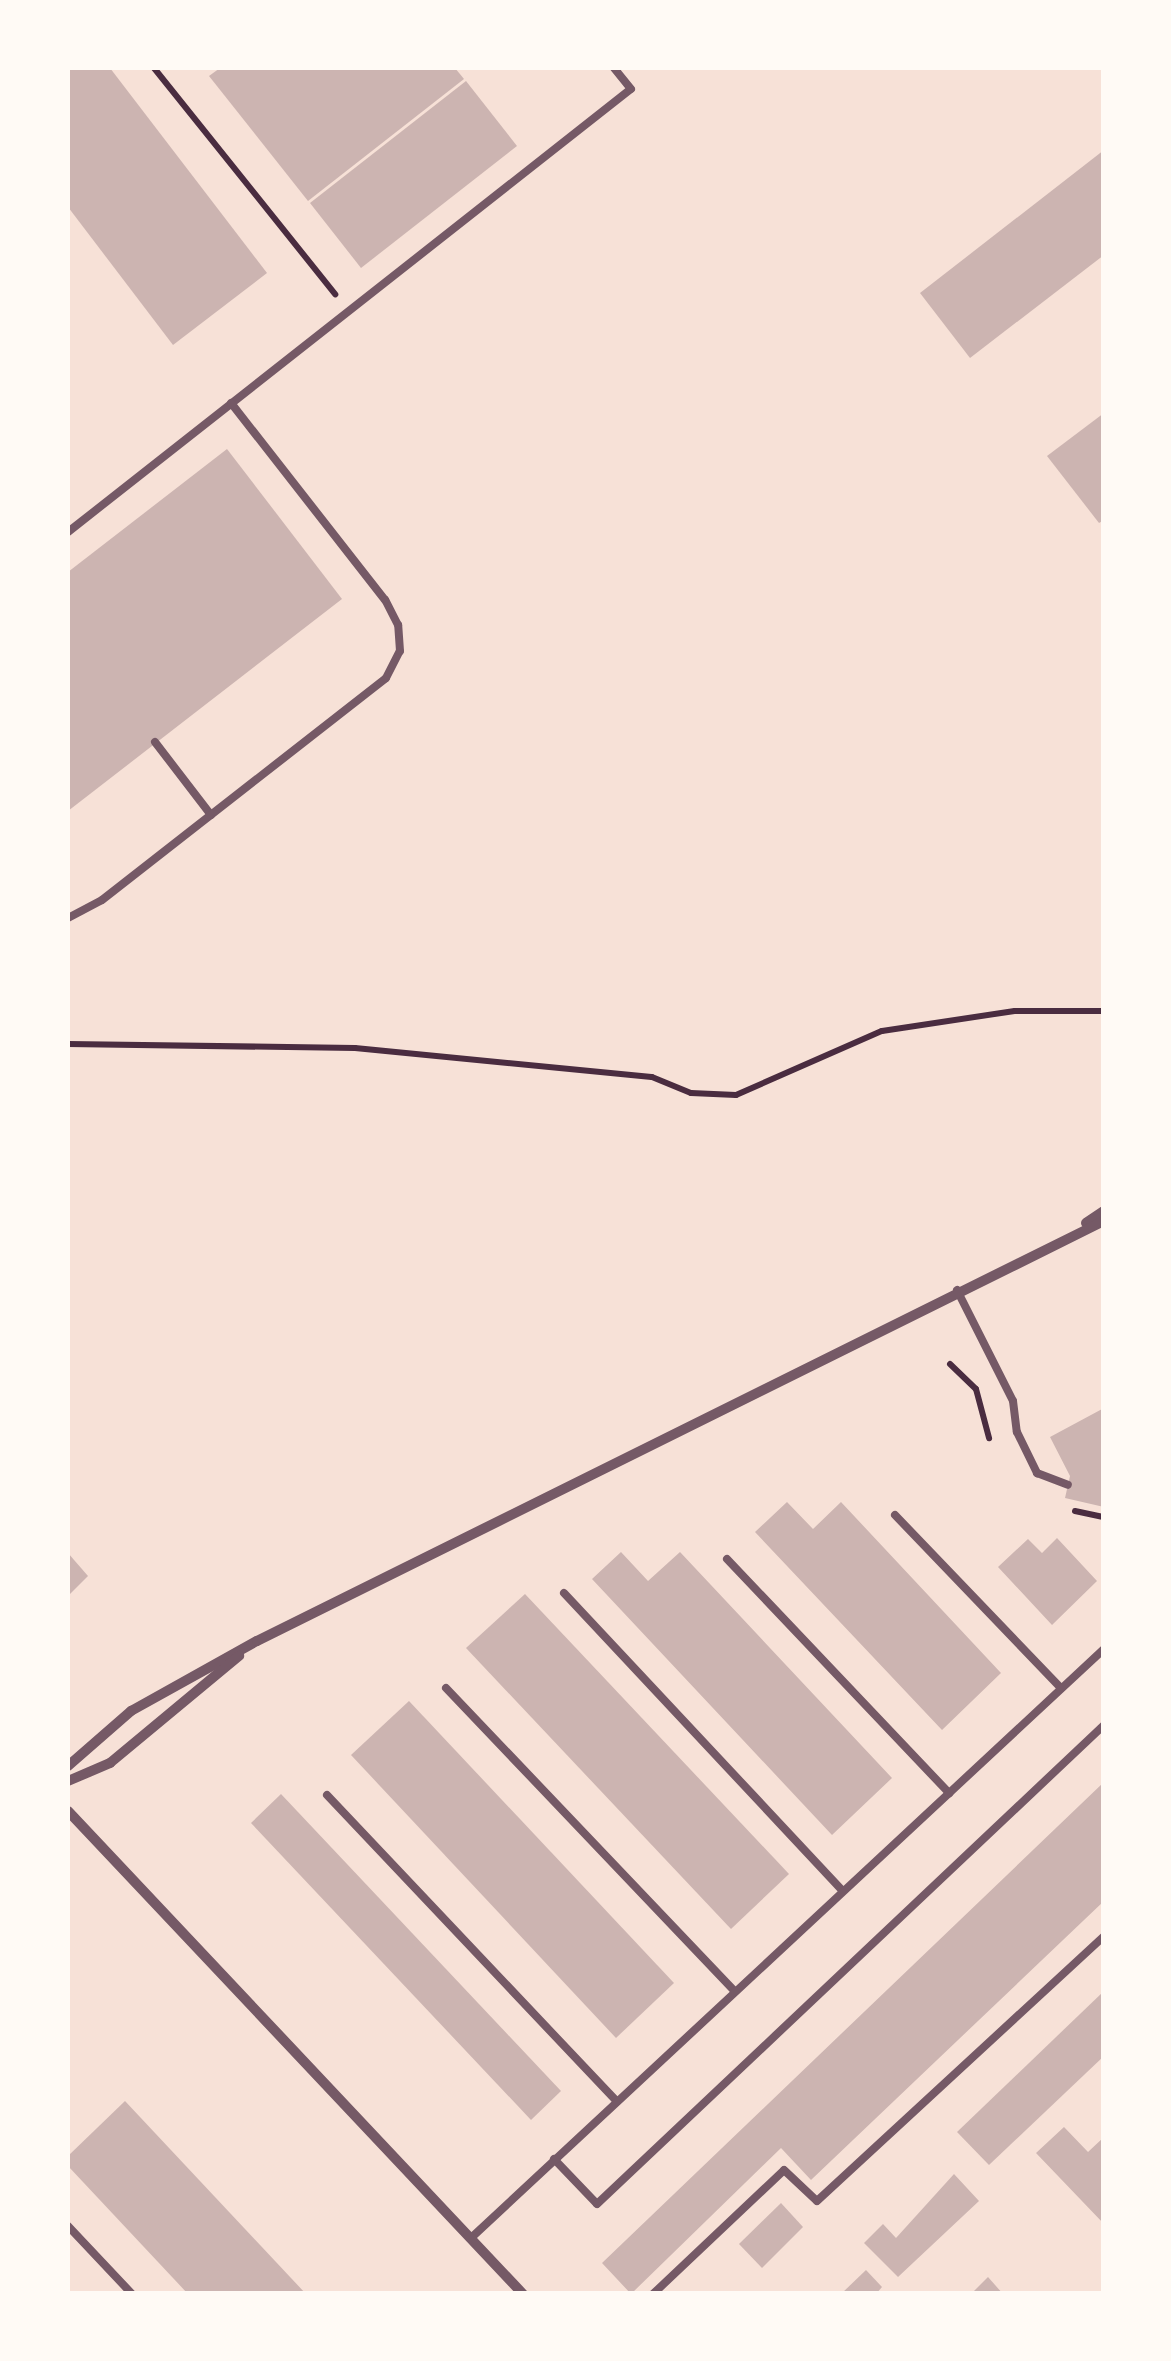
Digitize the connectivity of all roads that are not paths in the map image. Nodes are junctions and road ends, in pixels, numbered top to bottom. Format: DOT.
graph roads {
  1 [pos="614,68"];
  2 [pos="231,403"];
  3 [pos="68,532"];
  4 [pos="155,742"];
  5 [pos="211,815"];
  6 [pos="68,918"];
  7 [pos="1104,1211"];
  8 [pos="1104,1221"];
  9 [pos="1069,1234"];
  10 [pos="957,1290"];
  11 [pos="1068,1486"];
  12 [pos="895,1515"];
  13 [pos="727,1559"];
  14 [pos="564,1594"];
  15 [pos="257,1640"];
  16 [pos="1104,1649"];
  17 [pos="446,1688"];
  18 [pos="1061,1688"];
  19 [pos="1104,1726"];
  20 [pos="68,1766"];
  21 [pos="68,1781"];
  22 [pos="950,1792"];
  23 [pos="327,1794"];
  24 [pos="68,1811"];
  25 [pos="843,1892"];
  26 [pos="1104,1936"];
  27 [pos="735,1992"];
  28 [pos="616,2102"];
  29 [pos="554,2159"];
  30 [pos="68,2226"];
  31 [pos="470,2238"];
  32 [pos="132,2294"];
  33 [pos="523,2294"];
  34 [pos="653,2294"];
  1 -- 2 [label="lane"];
  2 -- 3 [label="lane"];
  2 -- 5 [label="lane"];
  4 -- 5 [label="lane"];
  5 -- 6 [label="lane"];
  7 -- 9 [label="street"];
  8 -- 9 [label="street"];
  9 -- 10 [label="street"];
  10 -- 11 [label="lane"];
  10 -- 15 [label="street"];
  12 -- 18 [label="lane"];
  13 -- 22 [label="lane"];
  14 -- 25 [label="lane"];
  15 -- 20 [label="street"];
  15 -- 21 [label="street"];
  16 -- 18 [label="lane"];
  17 -- 27 [label="lane"];
  18 -- 22 [label="lane"];
  19 -- 29 [label="lane"];
  22 -- 25 [label="lane"];
  23 -- 28 [label="lane"];
  24 -- 31 [label="street"];
  25 -- 27 [label="lane"];
  26 -- 34 [label="lane"];
  27 -- 28 [label="lane"];
  28 -- 29 [label="lane"];
  29 -- 31 [label="lane"];
  30 -- 32 [label="lane"];
  31 -- 33 [label="street"];
}
